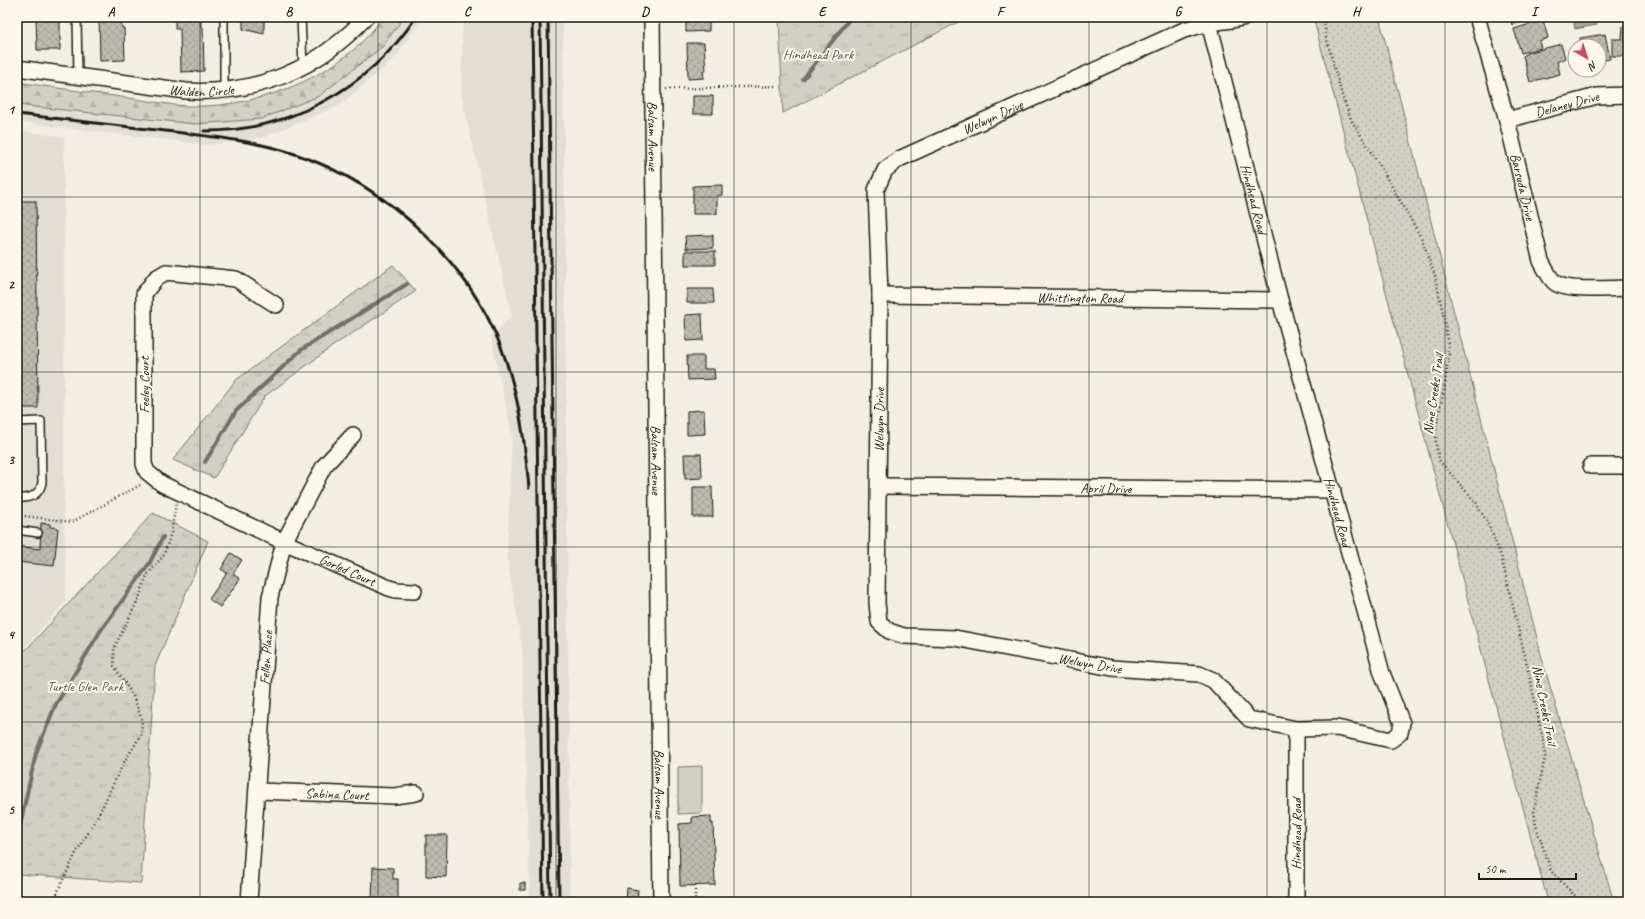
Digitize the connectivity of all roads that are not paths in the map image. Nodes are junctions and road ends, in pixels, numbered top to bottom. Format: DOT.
graph roads {
  1 [pos="77,17"];
  2 [pos="224,17"];
  3 [pos="301,17"];
  4 [pos="366,17"];
  5 [pos="652,17"];
  6 [pos="1246,17"];
  7 [pos="1477,17"];
  8 [pos="1208,20"];
  9 [pos="303,67"];
  10 [pos="17,68"];
  11 [pos="78,76"];
  12 [pos="224,91"];
  13 [pos="1628,95"];
  14 [pos="1507,120"];
  15 [pos="1628,288"];
  16 [pos="880,295"];
  17 [pos="1280,300"];
  18 [pos="276,306"];
  19 [pos="17,422"];
  20 [pos="354,435"];
  21 [pos="1591,466"];
  22 [pos="1628,466"];
  23 [pos="879,486"];
  24 [pos="1333,490"];
  25 [pos="17,498"];
  26 [pos="17,530"];
  27 [pos="38,533"];
  28 [pos="284,542"];
  29 [pos="414,591"];
  30 [pos="1296,729"];
  31 [pos="258,791"];
  32 [pos="416,794"];
  33 [pos="249,902"];
  34 [pos="661,902"];
  35 [pos="1296,902"];
  1 -- 11 [label="lane"];
  2 -- 12 [label="lane"];
  3 -- 9 [label="lane"];
  4 -- 9 [label="street, Walden Circle"];
  5 -- 34 [label="street, Balsam Avenue"];
  6 -- 8 [label="street, Welwyn Drive"];
  7 -- 14 [label="street, Barsuda Drive"];
  8 -- 16 [label="street, Welwyn Drive"];
  8 -- 17 [label="street, Hindhead Road"];
  9 -- 12 [label="street, Walden Circle"];
  10 -- 11 [label="street, Walden Circle"];
  11 -- 12 [label="street, Walden Circle"];
  13 -- 14 [label="street, Delaney Drive"];
  14 -- 15 [label="street, Barsuda Drive"];
  16 -- 17 [label="street, Whittington Road"];
  16 -- 23 [label="street, Welwyn Drive"];
  17 -- 24 [label="street, Hindhead Road"];
  18 -- 28 [label="street, Feeley Court"];
  19 -- 25 [label="lane"];
  20 -- 28 [label="street, Fellen Place"];
  21 -- 22 [label="street"];
  23 -- 24 [label="street, April Drive"];
  23 -- 30 [label="street, Welwyn Drive"];
  24 -- 30 [label="street, Hindhead Road"];
  26 -- 27 [label="lane"];
  28 -- 29 [label="street, Gorled Court"];
  28 -- 31 [label="street, Fellen Place"];
  30 -- 35 [label="street, Hindhead Road"];
  31 -- 32 [label="street, Sabina Court"];
  31 -- 33 [label="street, Fellen Place"];
}
